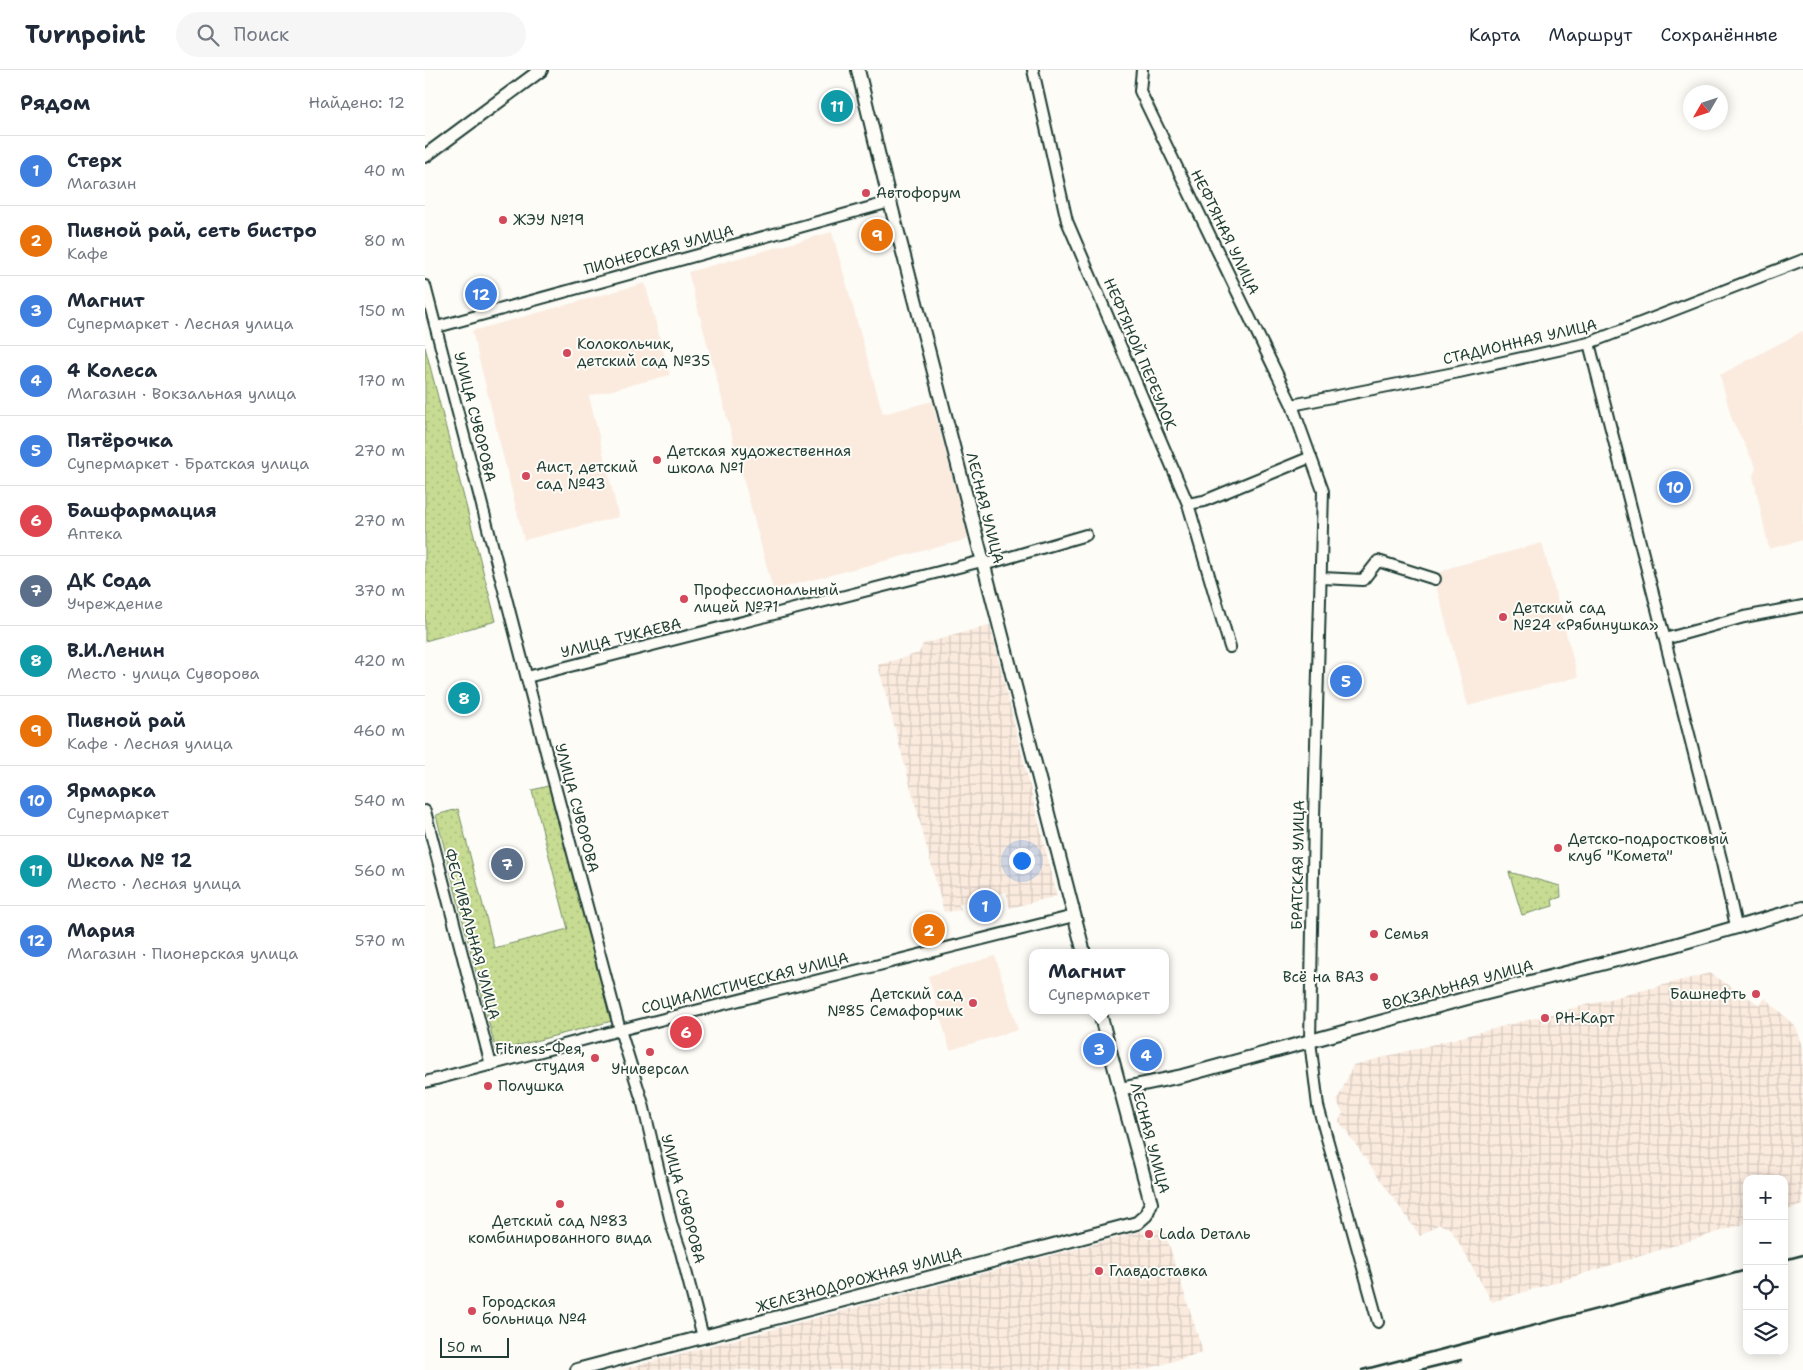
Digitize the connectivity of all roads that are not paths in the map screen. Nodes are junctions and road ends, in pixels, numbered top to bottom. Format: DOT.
graph roads {
  1 [pos="541,70"];
  2 [pos="858,70"];
  3 [pos="1033,70"];
  4 [pos="1142,70"];
  5 [pos="425,156"];
  6 [pos="890,202"];
  7 [pos="1803,260"];
  8 [pos="425,286"];
  9 [pos="437,327"];
  10 [pos="1589,343"];
  11 [pos="1292,405"];
  12 [pos="1311,457"];
  13 [pos="1188,504"];
  14 [pos="1086,535"];
  15 [pos="982,561"];
  16 [pos="1322,578"];
  17 [pos="1435,579"];
  18 [pos="1803,606"];
  19 [pos="1665,639"];
  20 [pos="1230,647"];
  21 [pos="527,677"];
  22 [pos="425,811"];
  23 [pos="1803,908"];
  24 [pos="1074,916"];
  25 [pos="1736,926"];
  26 [pos="1083,949"];
  27 [pos="1100,1014"];
  28 [pos="620,1030"];
  29 [pos="1310,1041"];
  30 [pos="491,1065"];
  31 [pos="425,1082"];
  32 [pos="1120,1089"];
  33 [pos="1146,1215"];
  34 [pos="1378,1322"];
  35 [pos="703,1337"];
  36 [pos="577,1370"];
  1 -- 5 [label="main road"];
  2 -- 6 [label="main road, ЛЕСНАЯ УЛИЦА"];
  3 -- 13 [label="street, НЕФТЯНОЙ ПЕРЕУЛОК"];
  4 -- 11 [label="street, НЕФТЯНАЯ УЛИЦА"];
  6 -- 9 [label="street, ПИОНЕРСКАЯ УЛИЦА"];
  6 -- 15 [label="main road, ЛЕСНАЯ УЛИЦА"];
  7 -- 10 [label="street, СТАДИОННАЯ УЛИЦА"];
  8 -- 9 [label="street, УЛИЦА СУВОРОВА"];
  9 -- 21 [label="street, УЛИЦА СУВОРОВА"];
  10 -- 11 [label="street, СТАДИОННАЯ УЛИЦА"];
  10 -- 19 [label="street"];
  11 -- 12 [label="street, БРАТСКАЯ УЛИЦА"];
  12 -- 13 [label="street"];
  12 -- 16 [label="street, БРАТСКАЯ УЛИЦА"];
  13 -- 20 [label="street, НЕФТЯНОЙ ПЕРЕУЛОК"];
  14 -- 15 [label="street, УЛИЦА ТУКАЕВА"];
  15 -- 21 [label="street, УЛИЦА ТУКАЕВА"];
  15 -- 24 [label="main road, ЛЕСНАЯ УЛИЦА"];
  16 -- 17 [label="street"];
  16 -- 29 [label="street, БРАТСКАЯ УЛИЦА"];
  18 -- 19 [label="street"];
  19 -- 25 [label="street"];
  21 -- 28 [label="street, УЛИЦА СУВОРОВА"];
  22 -- 30 [label="street, ФЕСТИВАЛЬНАЯ УЛИЦА"];
  23 -- 25 [label="main road, ВОКЗАЛЬНАЯ УЛИЦА"];
  24 -- 26 [label="main road, ЛЕСНАЯ УЛИЦА"];
  24 -- 28 [label="street, СОЦИАЛИСТИЧЕСКАЯ УЛИЦА"];
  25 -- 29 [label="main road, ВОКЗАЛЬНАЯ УЛИЦА"];
  27 -- 32 [label="main road, ЛЕСНАЯ УЛИЦА"];
  28 -- 30 [label="street, СОЦИАЛИСТИЧЕСКАЯ УЛИЦА"];
  28 -- 35 [label="street, УЛИЦА СУВОРОВА"];
  29 -- 32 [label="main road, ВОКЗАЛЬНАЯ УЛИЦА"];
  29 -- 34 [label="street, БРАТСКАЯ УЛИЦА"];
  30 -- 31 [label="street, СОЦИАЛИСТИЧЕСКАЯ УЛИЦА"];
  32 -- 33 [label="main road, ЛЕСНАЯ УЛИЦА"];
  33 -- 35 [label="main road, ЖЕЛЕЗНОДОРОЖНАЯ УЛИЦА"];
  35 -- 36 [label="main road, ЖЕЛЕЗНОДОРОЖНАЯ УЛИЦА"];
}
